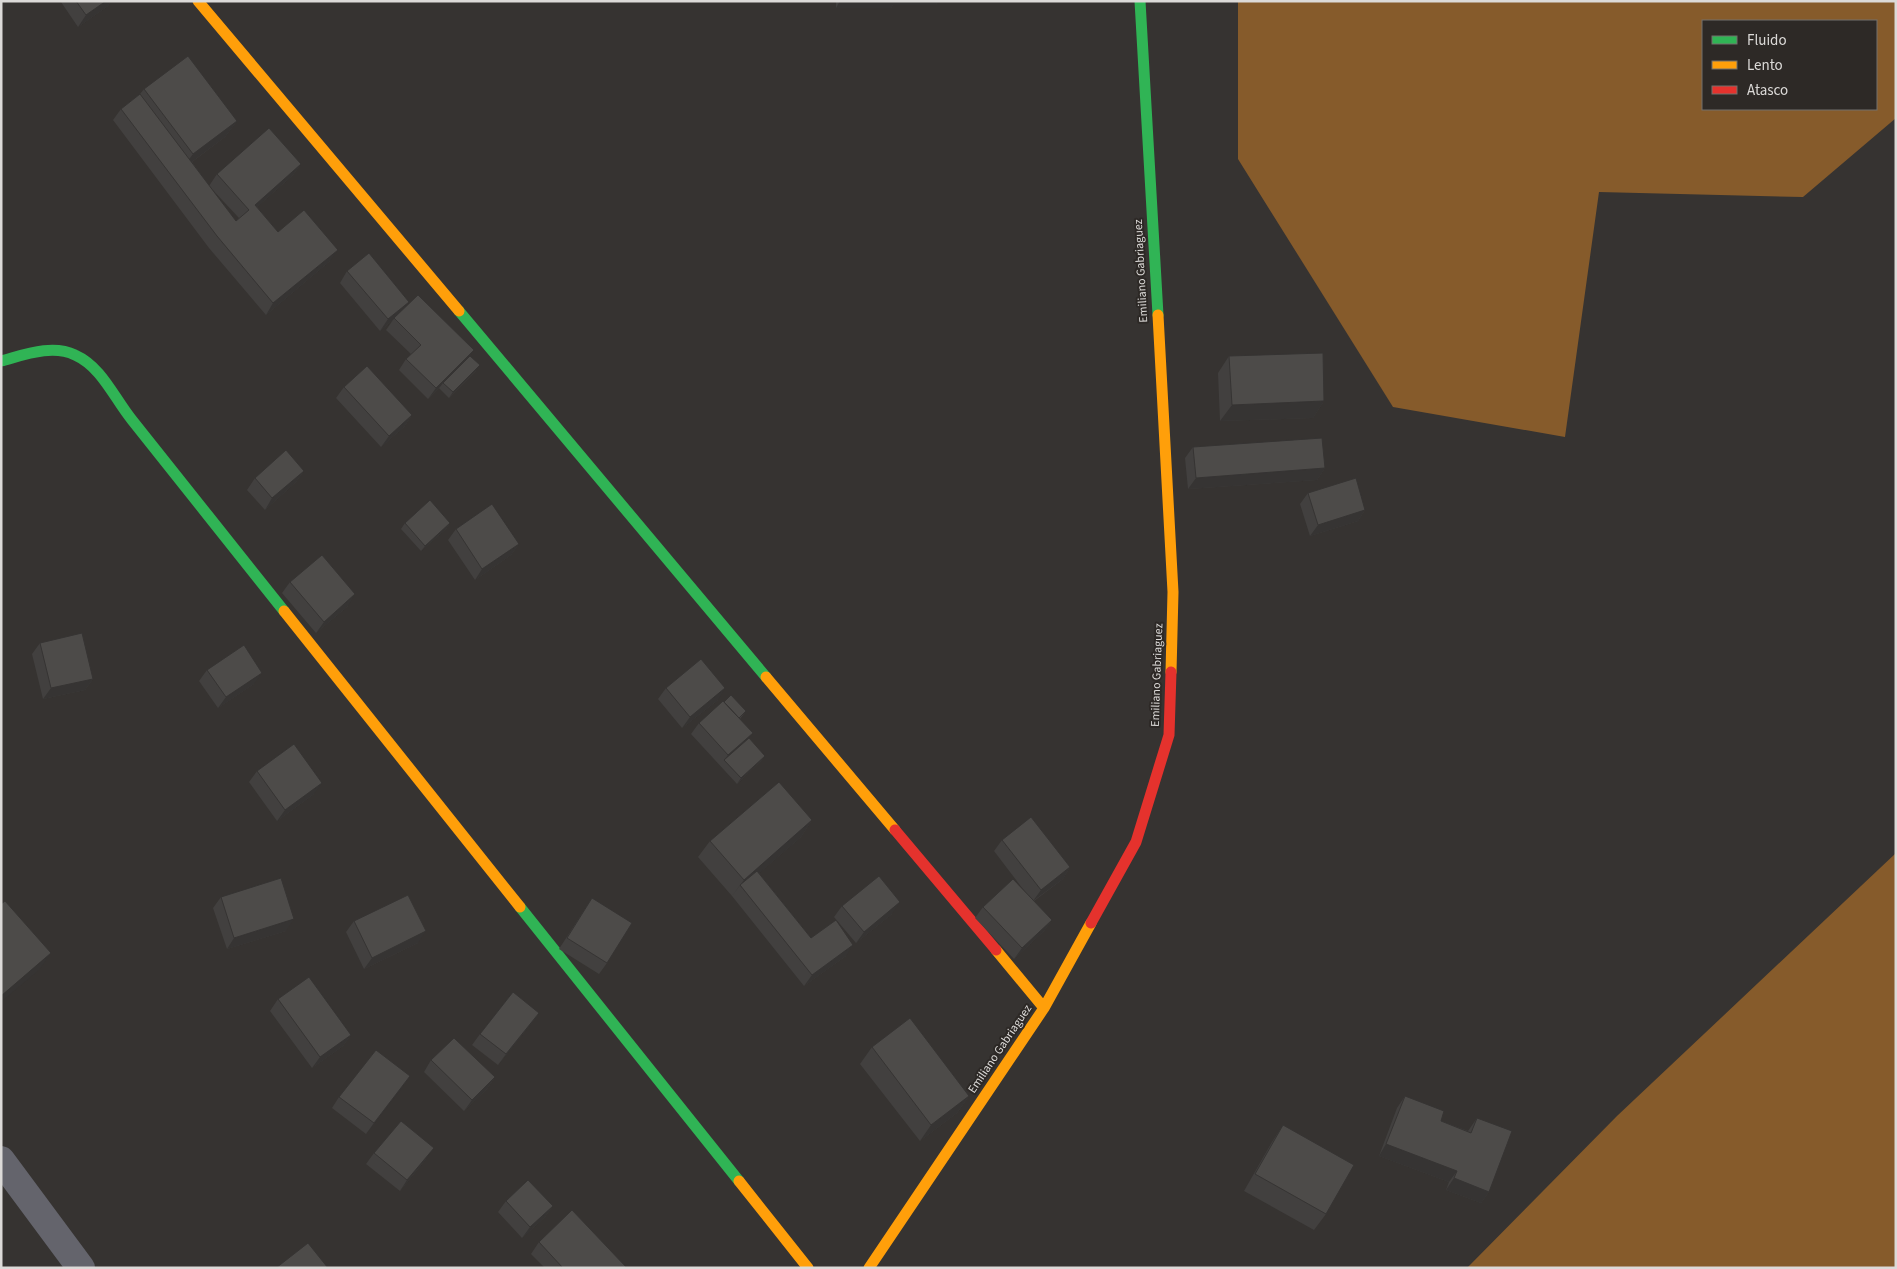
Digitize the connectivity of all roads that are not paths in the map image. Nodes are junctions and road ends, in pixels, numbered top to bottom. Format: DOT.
graph roads {
  1 [pos="198,1"];
  2 [pos="1140,1"];
  3 [pos="1,361"];
  4 [pos="1044,1008"];
  5 [pos="1,1160"];
  6 [pos="82,1268"];
  7 [pos="808,1268"];
  8 [pos="869,1268"];
  1 -- 4 [label="street"];
  2 -- 4 [label="street, Emiliano Gabriaguez"];
  3 -- 7 [label="street"];
  4 -- 8 [label="street, Emiliano Gabriaguez"];
  5 -- 6 [label="street"];
}
